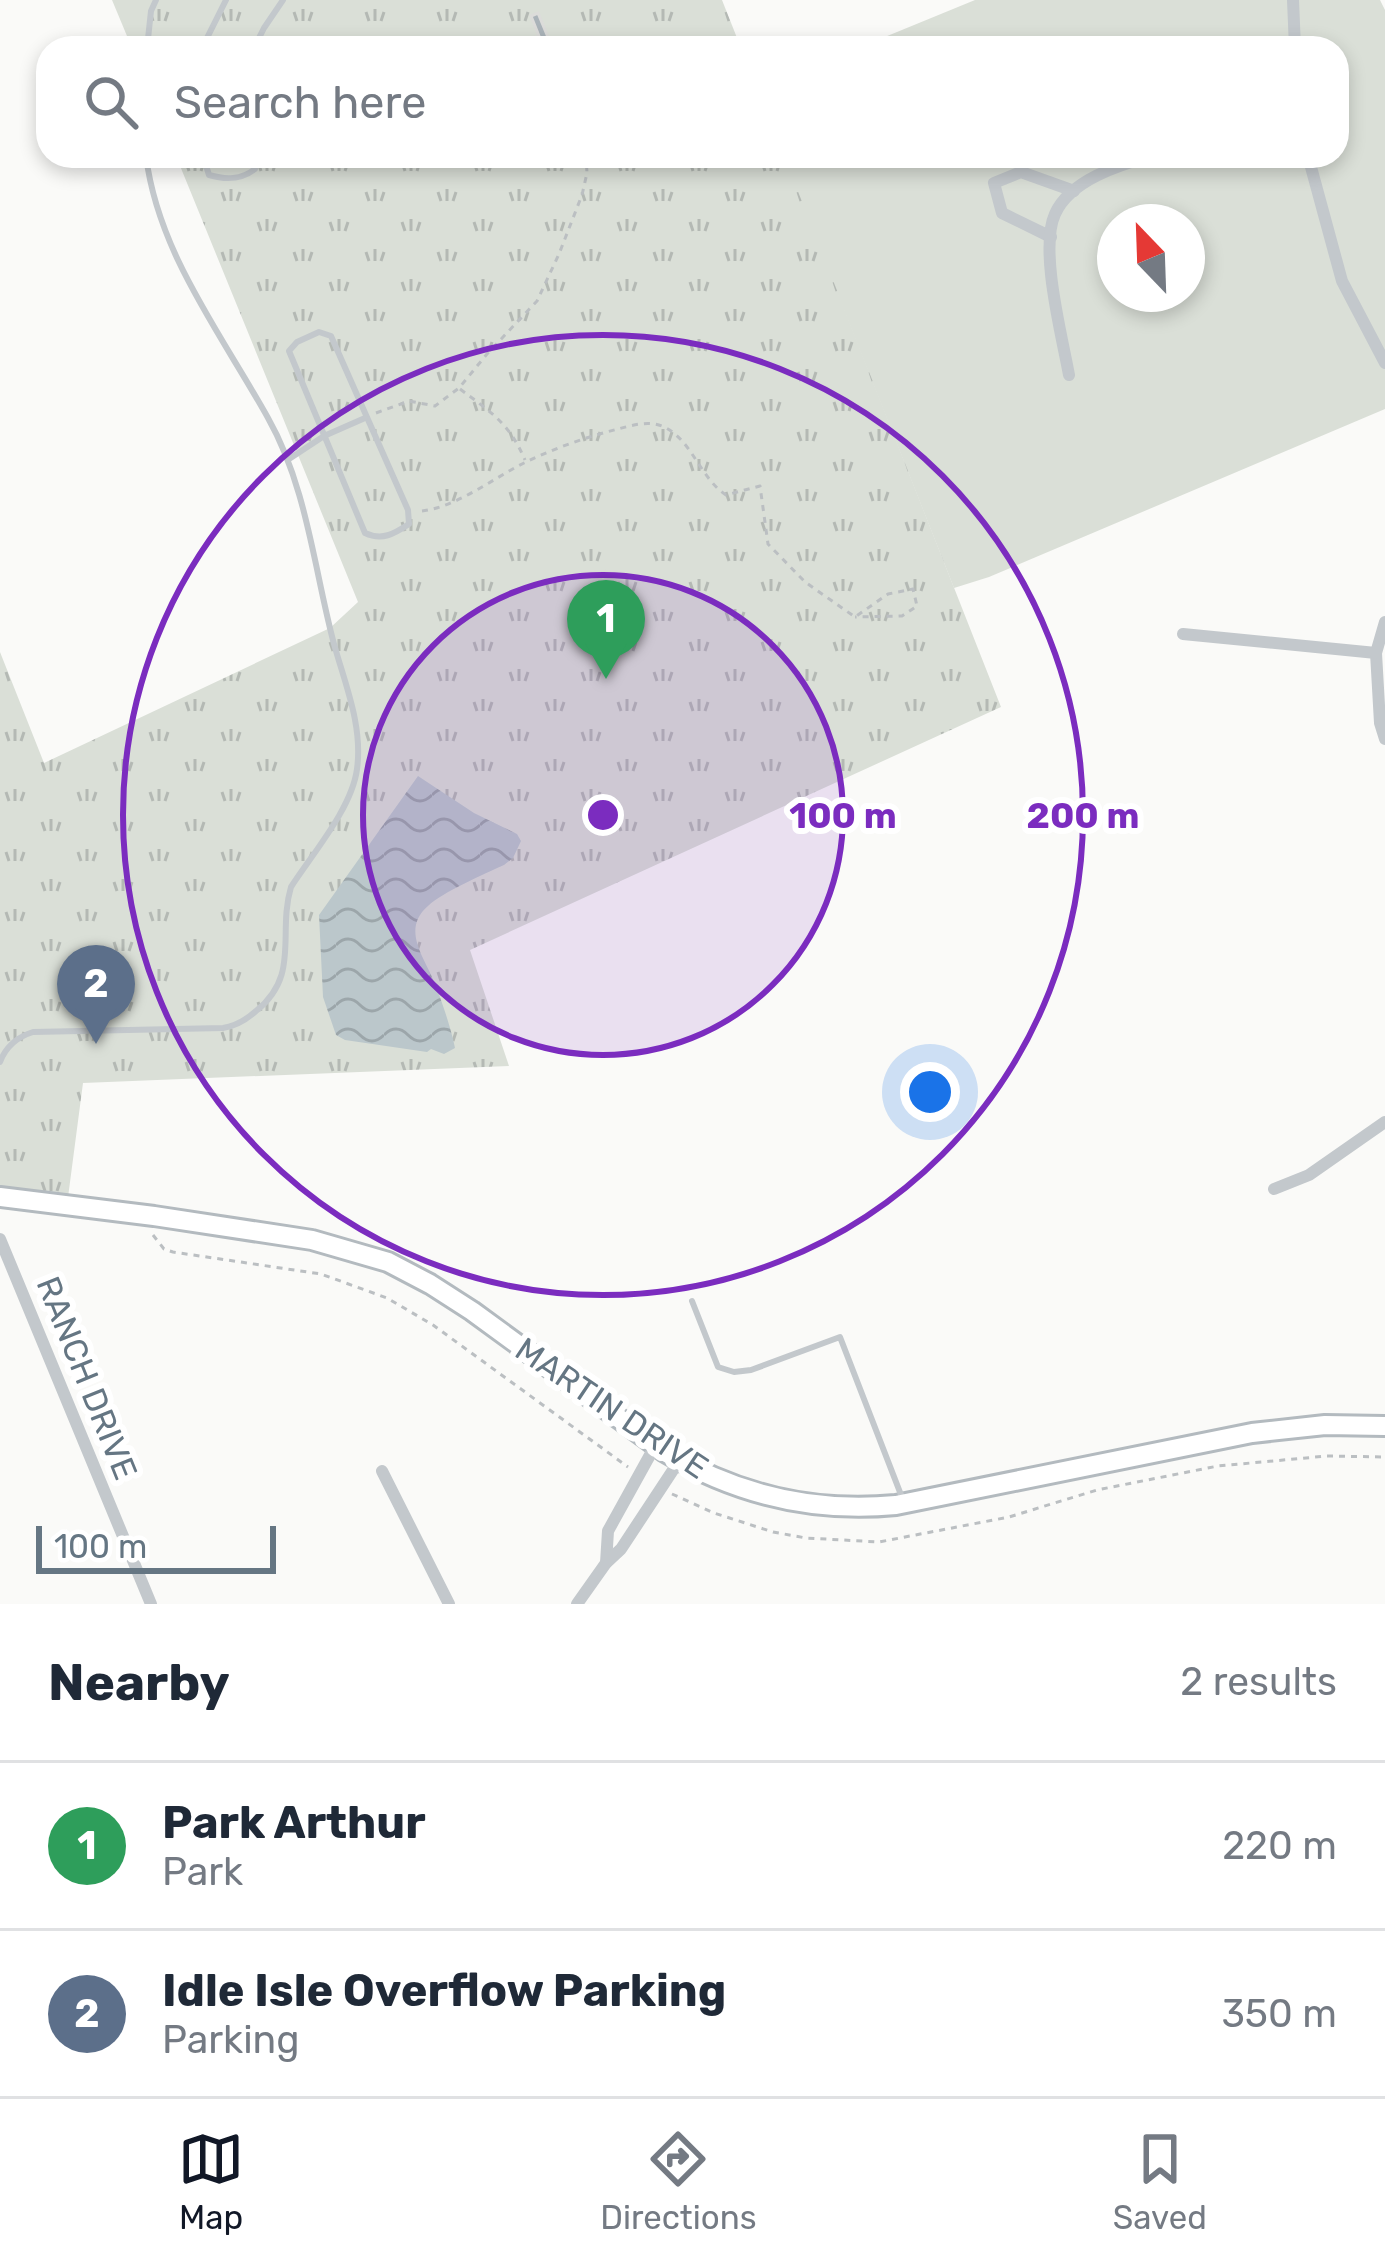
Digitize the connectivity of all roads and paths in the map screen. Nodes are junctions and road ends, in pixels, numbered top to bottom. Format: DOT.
graph roads {
  1 [pos="156,0"];
  2 [pos="226,0"];
  3 [pos="283,0"];
  4 [pos="1293,0"];
  5 [pos="148,36"];
  6 [pos="208,36"];
  7 [pos="260,36"];
  8 [pos="1294,36"];
  9 [pos="147,168"];
  10 [pos="207,168"];
  11 [pos="255,168"];
  12 [pos="587,168"];
  13 [pos="1114,168"];
  14 [pos="1311,168"];
  15 [pos="1074,190"];
  16 [pos="1051,237"];
  17 [pos="1385,363"];
  18 [pos="1069,374"];
  19 [pos="459,388"];
  20 [pos="365,418"];
  21 [pos="324,436"];
  22 [pos="289,459"];
  23 [pos="526,462"];
  24 [pos="408,510"];
  25 [pos="856,617"];
  26 [pos="1385,622"];
  27 [pos="1183,634"];
  28 [pos="1376,653"];
  29 [pos="1385,740"];
  30 [pos="0,1062"];
  31 [pos="1385,1122"];
  32 [pos="1274,1189"];
  33 [pos="0,1196"];
  34 [pos="154,1216"];
  35 [pos="0,1239"];
  36 [pos="692,1301"];
  37 [pos="1385,1426"];
  38 [pos="655,1445"];
  39 [pos="1385,1457"];
  40 [pos="679,1461"];
  41 [pos="627,1466"];
  42 [pos="382,1471"];
  43 [pos="669,1492"];
  44 [pos="904,1504"];
  45 [pos="606,1562"];
  46 [pos="151,1604"];
  47 [pos="449,1604"];
  48 [pos="577,1604"];
  1 -- 5 [label="lane"];
  2 -- 6 [label="lane"];
  3 -- 7 [label="lane"];
  4 -- 8 [label="street"];
  9 -- 22 [label="lane"];
  10 -- 11 [label="lane"];
  12 -- 19 [label="path"];
  13 -- 15 [label="street"];
  14 -- 17 [label="street"];
  15 -- 16 [label="street"];
  15 -- 16 [label="street"];
  16 -- 18 [label="street"];
  19 -- 20 [label="path"];
  19 -- 23 [label="path"];
  20 -- 21 [label="lane"];
  20 -- 21 [label="lane"];
  20 -- 24 [label="lane"];
  21 -- 22 [label="lane"];
  21 -- 24 [label="lane"];
  22 -- 30 [label="lane"];
  23 -- 24 [label="path"];
  23 -- 25 [label="path"];
  25 -- 25 [label="path"];
  26 -- 28 [label="street"];
  27 -- 28 [label="street"];
  28 -- 29 [label="street"];
  31 -- 32 [label="street"];
  33 -- 34 [label="street, MARTIN DRIVE"];
  34 -- 38 [label="street, MARTIN DRIVE"];
  34 -- 41 [label="path"];
  35 -- 46 [label="street, RANCH DRIVE"];
  36 -- 44 [label="lane"];
  37 -- 44 [label="street, MARTIN DRIVE"];
  38 -- 40 [label="street, MARTIN DRIVE"];
  38 -- 45 [label="street"];
  39 -- 43 [label="path"];
  40 -- 44 [label="street, MARTIN DRIVE"];
  40 -- 45 [label="street"];
  42 -- 47 [label="street"];
  45 -- 48 [label="street"];
}
